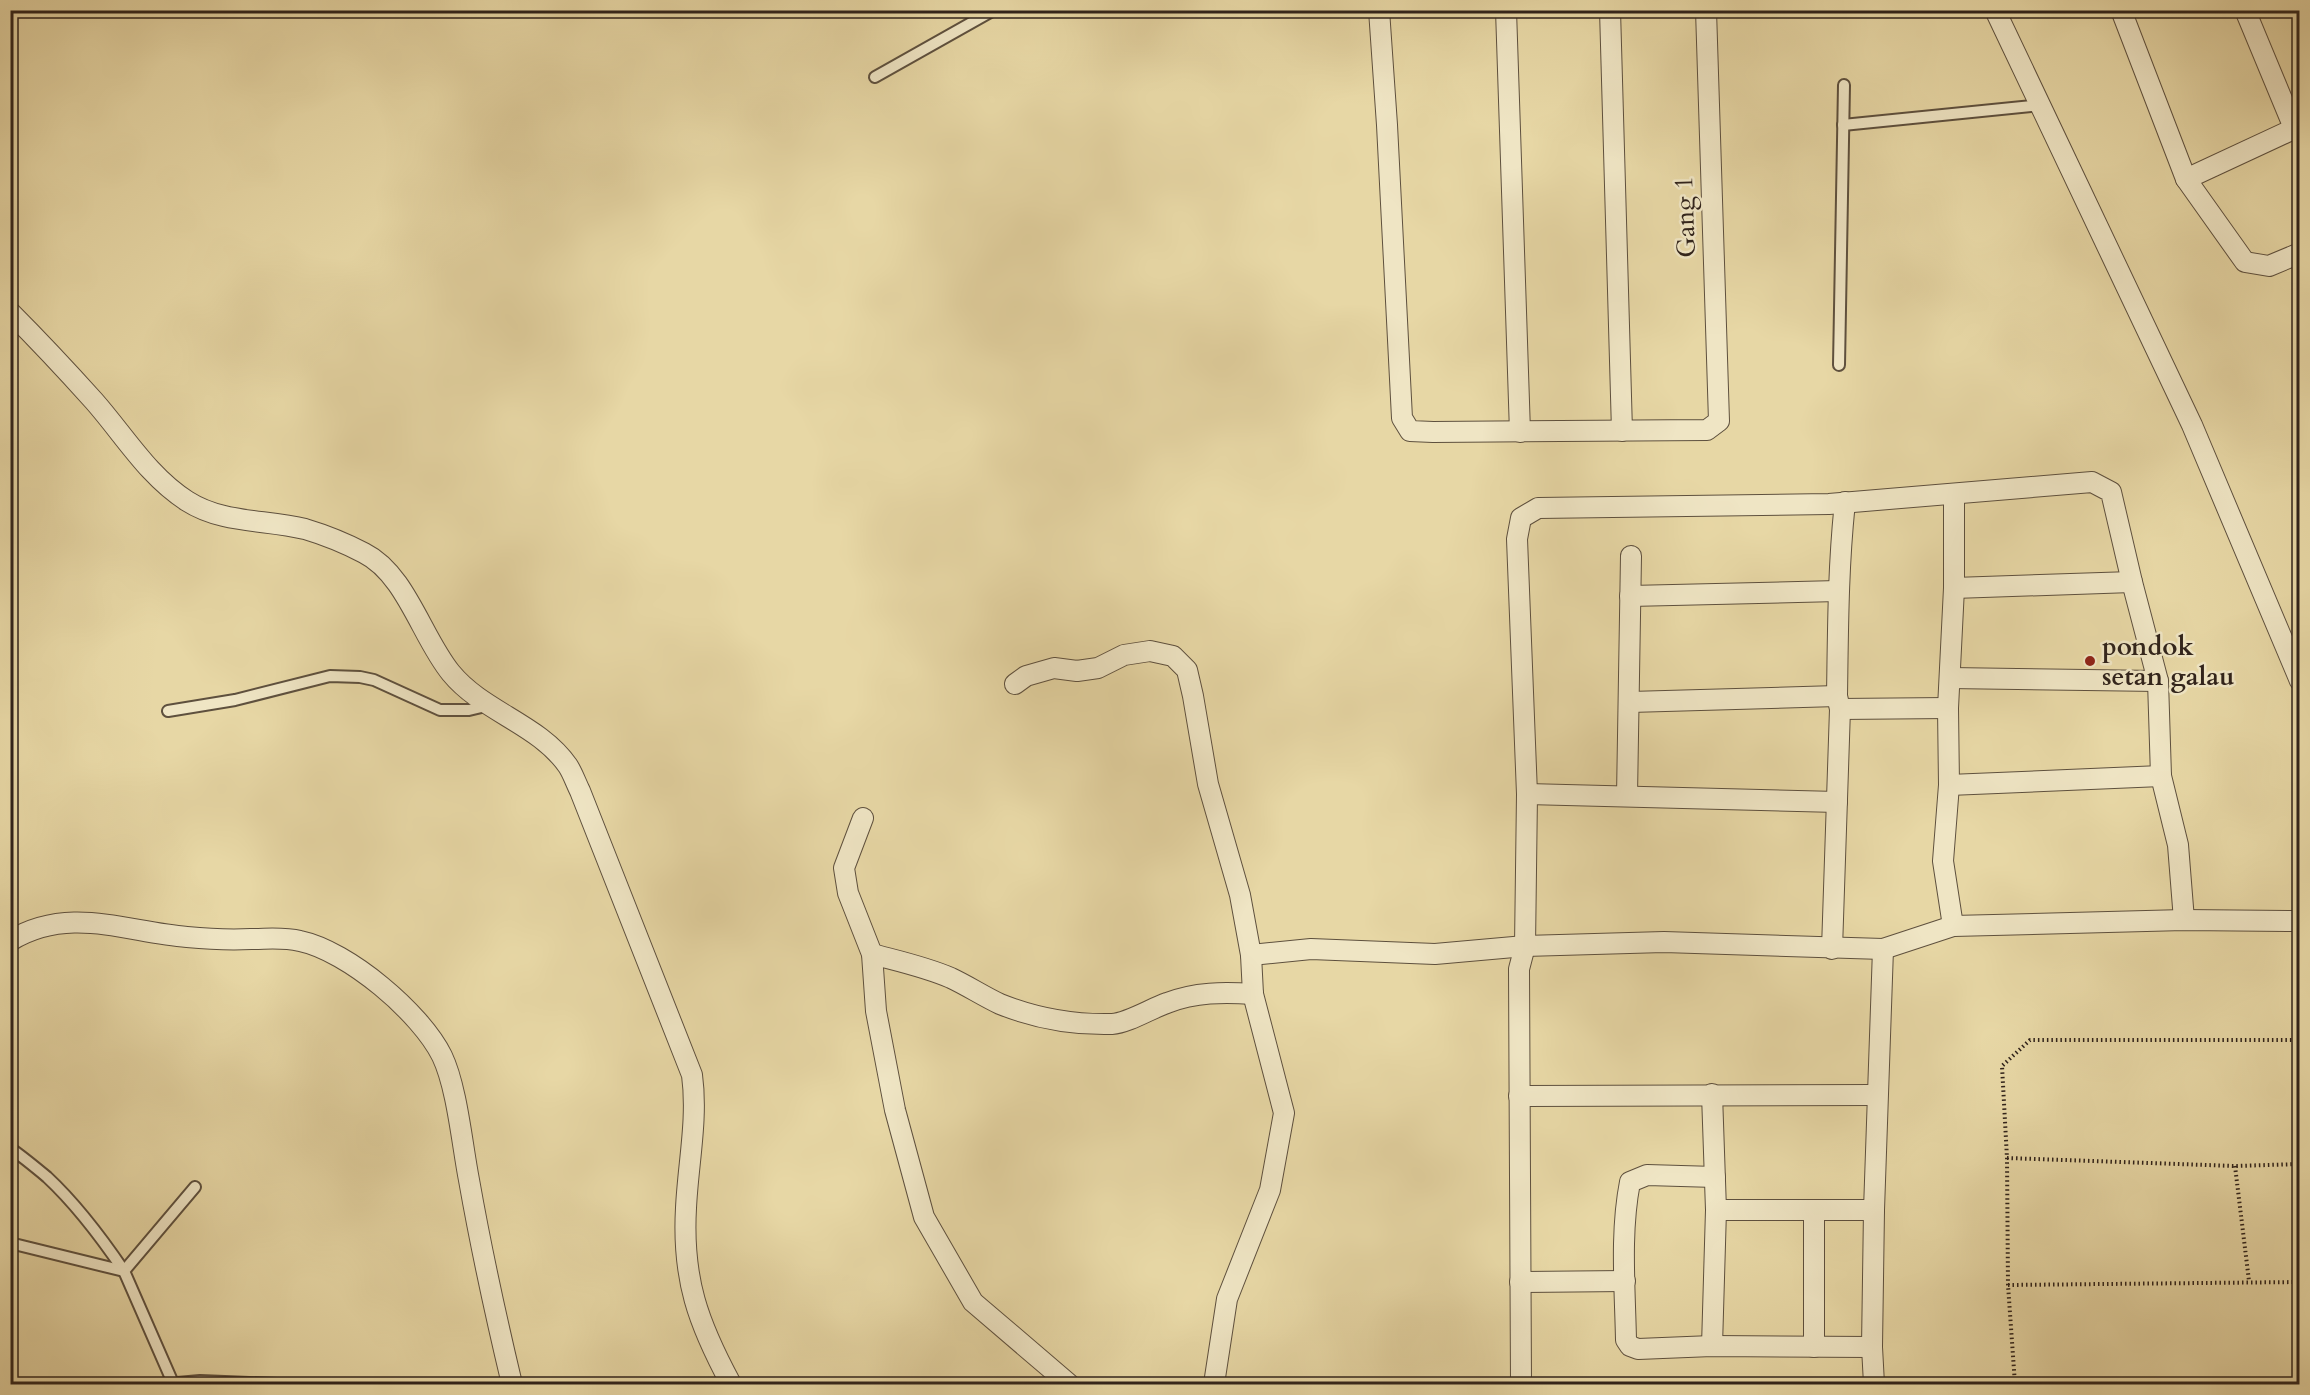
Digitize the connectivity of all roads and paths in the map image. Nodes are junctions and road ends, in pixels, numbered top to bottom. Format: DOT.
graph roads {
  1 [pos="994,10"];
  2 [pos="1379,10"];
  3 [pos="1506,10"];
  4 [pos="1610,10"];
  5 [pos="1706,10"];
  6 [pos="1995,10"];
  7 [pos="2121,10"];
  8 [pos="2245,10"];
  9 [pos="874,77"];
  10 [pos="1844,85"];
  11 [pos="2041,105"];
  12 [pos="1843,125"];
  13 [pos="2297,127"];
  14 [pos="2186,180"];
  15 [pos="2300,253"];
  16 [pos="10,312"];
  17 [pos="1839,364"];
  18 [pos="1622,431"];
  19 [pos="1520,432"];
  20 [pos="1954,494"];
  21 [pos="1845,502"];
  22 [pos="1631,556"];
  23 [pos="2132,582"];
  24 [pos="1954,588"];
  25 [pos="1838,591"];
  26 [pos="1630,597"];
  27 [pos="1950,678"];
  28 [pos="2158,681"];
  29 [pos="2300,681"];
  30 [pos="1015,684"];
  31 [pos="1630,702"];
  32 [pos="1839,703"];
  33 [pos="491,705"];
  34 [pos="1948,708"];
  35 [pos="168,711"];
  36 [pos="2162,776"];
  37 [pos="1949,785"];
  38 [pos="1527,794"];
  39 [pos="1627,796"];
  40 [pos="1837,802"];
  41 [pos="862,818"];
  42 [pos="2184,920"];
  43 [pos="2300,921"];
  44 [pos="1953,926"];
  45 [pos="10,941"];
  46 [pos="1525,946"];
  47 [pos="1832,948"];
  48 [pos="1884,949"];
  49 [pos="872,954"];
  50 [pos="1251,955"];
  51 [pos="1253,994"];
  52 [pos="2300,1040"];
  53 [pos="1712,1094"];
  54 [pos="1877,1095"];
  55 [pos="1519,1096"];
  56 [pos="10,1148"];
  57 [pos="2007,1158"];
  58 [pos="2300,1164"];
  59 [pos="2235,1166"];
  60 [pos="1715,1177"];
  61 [pos="195,1187"];
  62 [pos="1716,1210"];
  63 [pos="1874,1210"];
  64 [pos="1814,1212"];
  65 [pos="10,1243"];
  66 [pos="124,1271"];
  67 [pos="1625,1281"];
  68 [pos="2249,1281"];
  69 [pos="2300,1281"];
  70 [pos="1520,1282"];
  71 [pos="2008,1285"];
  72 [pos="1712,1346"];
  73 [pos="1814,1347"];
  74 [pos="1872,1347"];
  75 [pos="170,1384"];
  76 [pos="277,1384"];
  77 [pos="512,1384"];
  78 [pos="731,1384"];
  79 [pos="1069,1384"];
  80 [pos="1214,1384"];
  81 [pos="1521,1384"];
  82 [pos="1874,1384"];
  83 [pos="2015,1384"];
  1 -- 9 [label="lane"];
  2 -- 19 [label="street"];
  3 -- 19 [label="street"];
  4 -- 18 [label="street"];
  5 -- 18 [label="street, Gang 1"];
  6 -- 11 [label="street"];
  7 -- 14 [label="street"];
  8 -- 13 [label="street"];
  10 -- 12 [label="lane"];
  11 -- 12 [label="lane"];
  11 -- 29 [label="street"];
  12 -- 17 [label="lane"];
  13 -- 14 [label="street"];
  14 -- 15 [label="street"];
  16 -- 33 [label="street"];
  18 -- 19 [label="street"];
  20 -- 21 [label="street"];
  20 -- 23 [label="street"];
  20 -- 24 [label="street"];
  21 -- 25 [label="street"];
  21 -- 38 [label="street"];
  22 -- 26 [label="street"];
  23 -- 24 [label="street"];
  23 -- 28 [label="street"];
  24 -- 27 [label="street"];
  25 -- 26 [label="street"];
  25 -- 32 [label="street"];
  26 -- 31 [label="street"];
  27 -- 28 [label="street"];
  27 -- 34 [label="street"];
  28 -- 36 [label="street"];
  30 -- 50 [label="street"];
  31 -- 32 [label="street"];
  31 -- 39 [label="street"];
  32 -- 34 [label="street"];
  32 -- 40 [label="street"];
  33 -- 35 [label="lane"];
  33 -- 78 [label="street"];
  34 -- 37 [label="street"];
  36 -- 37 [label="street"];
  36 -- 42 [label="street"];
  37 -- 44 [label="street"];
  38 -- 39 [label="street"];
  38 -- 46 [label="street"];
  39 -- 40 [label="street"];
  40 -- 47 [label="street"];
  41 -- 49 [label="street"];
  42 -- 43 [label="street"];
  42 -- 44 [label="street"];
  44 -- 48 [label="street"];
  45 -- 77 [label="street"];
  46 -- 47 [label="street"];
  46 -- 50 [label="street"];
  46 -- 55 [label="street"];
  47 -- 48 [label="street"];
  48 -- 54 [label="street"];
  49 -- 51 [label="street"];
  49 -- 79 [label="street"];
  50 -- 51 [label="street"];
  51 -- 80 [label="street"];
  52 -- 57 [label="path"];
  53 -- 54 [label="street"];
  53 -- 55 [label="street"];
  53 -- 60 [label="street"];
  54 -- 63 [label="street"];
  55 -- 70 [label="street"];
  56 -- 66 [label="lane"];
  57 -- 59 [label="path"];
  57 -- 71 [label="path"];
  58 -- 59 [label="path"];
  59 -- 68 [label="path"];
  60 -- 62 [label="street"];
  60 -- 67 [label="street"];
  61 -- 66 [label="lane"];
  62 -- 64 [label="street"];
  62 -- 72 [label="street"];
  63 -- 64 [label="street"];
  63 -- 74 [label="street"];
  64 -- 73 [label="street"];
  65 -- 66 [label="lane"];
  66 -- 75 [label="lane"];
  67 -- 70 [label="street"];
  67 -- 72 [label="street"];
  68 -- 69 [label="path"];
  68 -- 71 [label="path"];
  70 -- 81 [label="street"];
  71 -- 83 [label="path"];
  72 -- 73 [label="street"];
  73 -- 74 [label="street"];
  74 -- 82 [label="street"];
  75 -- 76 [label="lane"];
}
